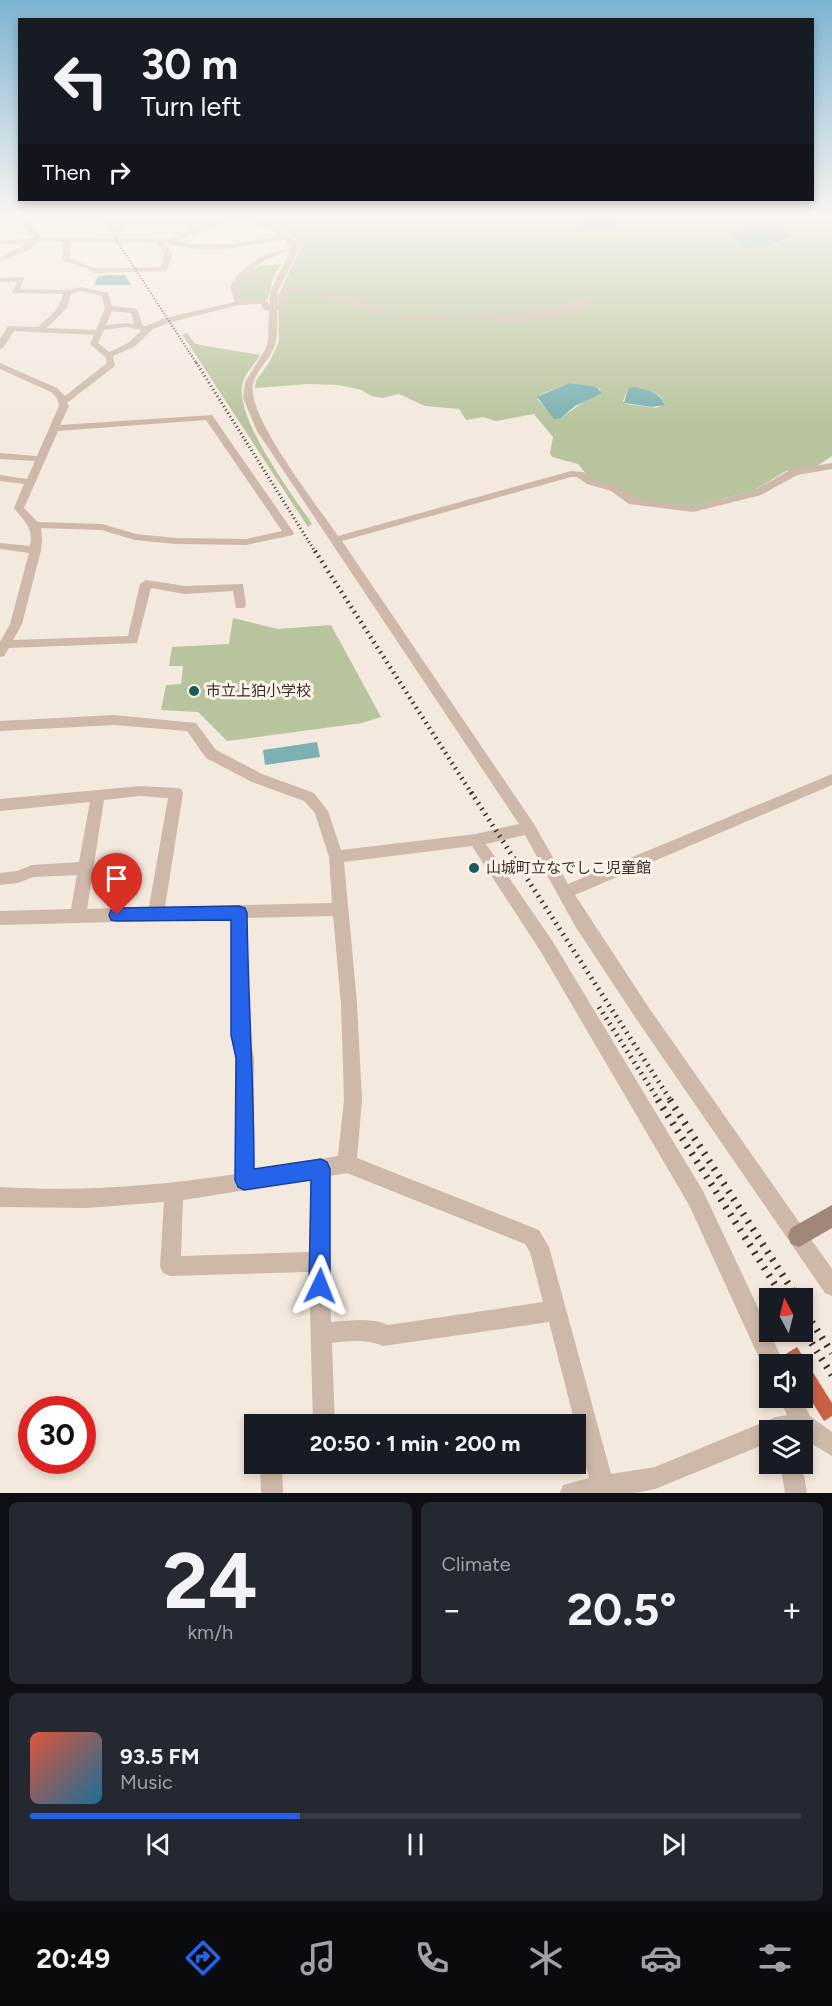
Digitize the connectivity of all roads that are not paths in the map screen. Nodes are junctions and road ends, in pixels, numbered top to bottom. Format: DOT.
graph roads {
  1 [pos="19,285"];
  2 [pos="84,285"];
  3 [pos="235,285"];
  4 [pos="277,285"];
  5 [pos="81,289"];
  6 [pos="68,292"];
  7 [pos="588,300"];
  8 [pos="238,303"];
  9 [pos="109,308"];
  10 [pos="273,310"];
  11 [pos="41,328"];
  12 [pos="143,328"];
  13 [pos="101,331"];
  14 [pos="0,346"];
  15 [pos="108,355"];
  16 [pos="0,366"];
  17 [pos="64,401"];
  18 [pos="57,428"];
  19 [pos="0,456"];
  20 [pos="41,459"];
  21 [pos="832,466"];
  22 [pos="0,478"];
  23 [pos="30,482"];
  24 [pos="35,525"];
  25 [pos="335,540"];
  26 [pos="0,546"];
  27 [pos="35,550"];
  28 [pos="240,605"];
  29 [pos="3,648"];
  30 [pos="0,726"];
  31 [pos="832,779"];
  32 [pos="98,794"];
  33 [pos="0,806"];
  34 [pos="530,828"];
  35 [pos="476,840"];
  36 [pos="336,857"];
  37 [pos="84,868"];
  38 [pos="0,879"];
  39 [pos="566,892"];
  40 [pos="342,909"];
  41 [pos="239,913"];
  42 [pos="156,914"];
  43 [pos="78,916"];
  44 [pos="0,918"];
  45 [pos="347,1164"];
  46 [pos="321,1169"];
  47 [pos="244,1180"];
  48 [pos="174,1191"];
  49 [pos="0,1197"];
  50 [pos="832,1216"];
  51 [pos="799,1236"];
  52 [pos="319,1262"];
  53 [pos="832,1286"];
  54 [pos="555,1311"];
  55 [pos="321,1334"];
  56 [pos="769,1354"];
  57 [pos="324,1414"];
  58 [pos="759,1435"];
  59 [pos="813,1437"];
  60 [pos="832,1445"];
  61 [pos="271,1474"];
  62 [pos="793,1474"];
  63 [pos="618,1488"];
  64 [pos="272,1493"];
  65 [pos="571,1493"];
  66 [pos="796,1493"];
  1 -- 6 [label="street"];
  2 -- 5 [label="street"];
  3 -- 8 [label="street"];
  4 -- 10 [label="street"];
  5 -- 6 [label="street"];
  5 -- 9 [label="street"];
  6 -- 11 [label="street"];
  7 -- 10 [label="street"];
  8 -- 10 [label="street"];
  8 -- 12 [label="street"];
  9 -- 12 [label="street"];
  9 -- 13 [label="street"];
  10 -- 25 [label="street"];
  11 -- 13 [label="street"];
  11 -- 14 [label="street"];
  12 -- 13 [label="street"];
  12 -- 15 [label="street"];
  13 -- 15 [label="street"];
  15 -- 17 [label="street"];
  16 -- 17 [label="street"];
  17 -- 18 [label="street"];
  18 -- 20 [label="street"];
  18 -- 24 [label="street"];
  19 -- 20 [label="street"];
  20 -- 23 [label="street"];
  21 -- 25 [label="street"];
  22 -- 23 [label="street"];
  23 -- 24 [label="street"];
  24 -- 27 [label="street"];
  25 -- 34 [label="street"];
  26 -- 27 [label="street"];
  27 -- 29 [label="street"];
  28 -- 29 [label="street"];
  30 -- 36 [label="street"];
  31 -- 39 [label="street"];
  32 -- 33 [label="street"];
  32 -- 37 [label="street"];
  32 -- 42 [label="street"];
  34 -- 35 [label="street"];
  34 -- 39 [label="street"];
  35 -- 36 [label="street"];
  35 -- 56 [label="street"];
  36 -- 40 [label="street"];
  37 -- 38 [label="street"];
  37 -- 43 [label="street"];
  39 -- 51 [label="street"];
  40 -- 41 [label="street"];
  40 -- 45 [label="street"];
  41 -- 42 [label="street"];
  41 -- 47 [label="street"];
  42 -- 43 [label="street"];
  43 -- 44 [label="street"];
  45 -- 46 [label="street"];
  45 -- 54 [label="street"];
  46 -- 47 [label="street"];
  46 -- 52 [label="street"];
  47 -- 48 [label="street"];
  48 -- 49 [label="street"];
  48 -- 52 [label="street"];
  50 -- 51 [label="street"];
  51 -- 53 [label="street"];
  52 -- 55 [label="street"];
  54 -- 55 [label="street"];
  54 -- 63 [label="street"];
  55 -- 57 [label="street"];
  58 -- 63 [label="street"];
  59 -- 60 [label="street"];
  61 -- 64 [label="street"];
  62 -- 66 [label="street"];
  63 -- 65 [label="street"];
}
